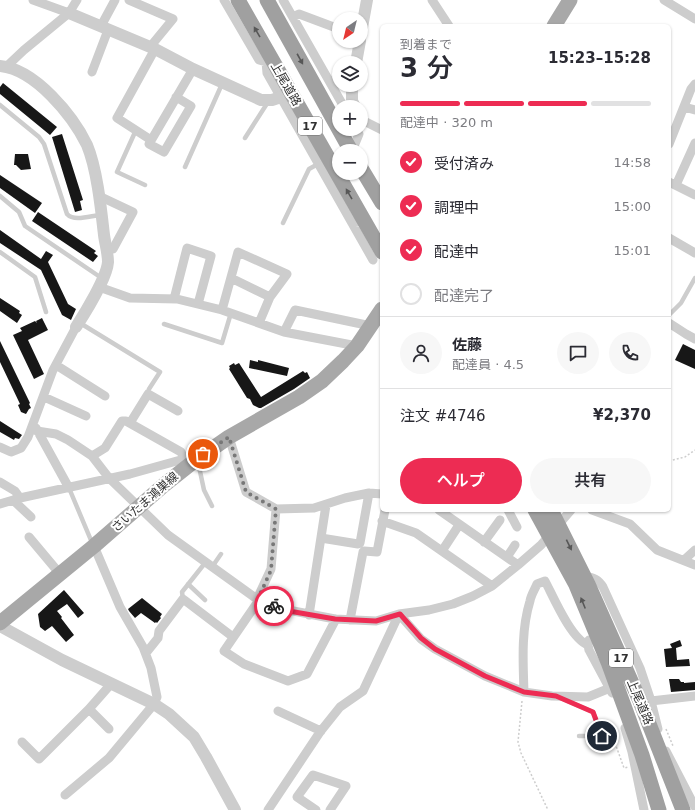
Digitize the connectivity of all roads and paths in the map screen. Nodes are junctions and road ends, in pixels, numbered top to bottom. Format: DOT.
graph roads {
  1 [pos="77,0"];
  2 [pos="115,0"];
  3 [pos="129,0"];
  4 [pos="224,0"];
  5 [pos="238,0"];
  6 [pos="268,0"];
  7 [pos="283,0"];
  8 [pos="367,0"];
  9 [pos="432,0"];
  10 [pos="570,0"];
  11 [pos="664,0"];
  12 [pos="38,1"];
  13 [pos="365,12"];
  14 [pos="69,13"];
  15 [pos="293,17"];
  16 [pos="695,19"];
  17 [pos="448,24"];
  18 [pos="555,24"];
  19 [pos="332,26"];
  20 [pos="104,28"];
  21 [pos="153,48"];
  22 [pos="268,58"];
  23 [pos="3,66"];
  24 [pos="193,69"];
  25 [pos="92,72"];
  26 [pos="223,82"];
  27 [pos="695,84"];
  28 [pos="176,97"];
  29 [pos="275,99"];
  30 [pos="340,100"];
  31 [pos="0,105"];
  32 [pos="684,107"];
  33 [pos="695,110"];
  34 [pos="368,123"];
  35 [pos="380,129"];
  36 [pos="136,130"];
  37 [pos="245,138"];
  38 [pos="671,139"];
  39 [pos="151,140"];
  40 [pos="695,142"];
  41 [pos="348,144"];
  42 [pos="318,164"];
  43 [pos="184,167"];
  44 [pos="368,180"];
  45 [pos="673,184"];
  46 [pos="145,185"];
  47 [pos="695,195"];
  48 [pos="0,196"];
  49 [pos="99,196"];
  50 [pos="380,200"];
  51 [pos="102,214"];
  52 [pos="358,222"];
  53 [pos="282,223"];
  54 [pos="671,239"];
  55 [pos="106,249"];
  56 [pos="0,252"];
  57 [pos="695,253"];
  58 [pos="378,256"];
  59 [pos="231,278"];
  60 [pos="695,278"];
  61 [pos="101,283"];
  62 [pos="270,297"];
  63 [pos="174,299"];
  64 [pos="198,304"];
  65 [pos="46,312"];
  66 [pos="227,312"];
  67 [pos="380,312"];
  68 [pos="671,313"];
  69 [pos="164,324"];
  70 [pos="259,324"];
  71 [pos="671,324"];
  72 [pos="78,325"];
  73 [pos="371,326"];
  74 [pos="284,332"];
  75 [pos="695,339"];
  76 [pos="357,346"];
  77 [pos="56,365"];
  78 [pos="149,389"];
  79 [pos="44,396"];
  80 [pos="105,396"];
  81 [pos="178,411"];
  82 [pos="86,416"];
  83 [pos="130,423"];
  84 [pos="36,428"];
  85 [pos="229,437"];
  86 [pos="0,447"];
  87 [pos="695,450"];
  88 [pos="92,456"];
  89 [pos="191,460"];
  90 [pos="671,460"];
  91 [pos="109,478"];
  92 [pos="0,482"];
  93 [pos="69,488"];
  94 [pos="369,493"];
  95 [pos="380,494"];
  96 [pos="17,499"];
  97 [pos="0,504"];
  98 [pos="326,505"];
  99 [pos="212,506"];
  100 [pos="138,507"];
  101 [pos="276,509"];
  102 [pos="384,512"];
  103 [pos="442,512"];
  104 [pos="509,512"];
  105 [pos="537,512"];
  106 [pos="551,512"];
  107 [pos="569,512"];
  108 [pos="597,512"];
  109 [pos="31,517"];
  110 [pos="500,520"];
  111 [pos="382,521"];
  112 [pos="459,525"];
  113 [pos="517,527"];
  114 [pos="554,530"];
  115 [pos="29,537"];
  116 [pos="321,538"];
  117 [pos="484,542"];
  118 [pos="94,546"];
  119 [pos="516,546"];
  120 [pos="695,550"];
  121 [pos="442,551"];
  122 [pos="222,554"];
  123 [pos="507,557"];
  124 [pos="684,560"];
  125 [pos="209,565"];
  126 [pos="695,565"];
  127 [pos="518,566"];
  128 [pos="60,574"];
  129 [pos="584,576"];
  130 [pos="188,584"];
  131 [pos="492,586"];
  132 [pos="182,599"];
  133 [pos="205,600"];
  134 [pos="258,600"];
  135 [pos="400,614"];
  136 [pos="309,615"];
  137 [pos="336,619"];
  138 [pos="350,620"];
  139 [pos="0,625"];
  140 [pos="594,630"];
  141 [pos="233,637"];
  142 [pos="588,645"];
  143 [pos="146,653"];
  144 [pos="111,684"];
  145 [pos="610,688"];
  146 [pos="524,692"];
  147 [pos="556,696"];
  148 [pos="695,696"];
  149 [pos="651,701"];
  150 [pos="154,704"];
  151 [pos="89,709"];
  152 [pos="278,711"];
  153 [pos="665,726"];
  154 [pos="109,729"];
  155 [pos="321,731"];
  156 [pos="579,736"];
  157 [pos="22,742"];
  158 [pos="615,743"];
  159 [pos="674,750"];
  160 [pos="624,768"];
  161 [pos="65,795"];
  162 [pos="695,807"];
  163 [pos="235,810"];
  164 [pos="268,810"];
  165 [pos="316,810"];
  166 [pos="330,810"];
  167 [pos="548,810"];
  168 [pos="644,810"];
  169 [pos="659,810"];
  170 [pos="684,810"];
  1 -- 14 [label="street"];
  2 -- 20 [label="street"];
  3 -- 21 [label="street"];
  4 -- 22 [label="street"];
  22 -- 5 [label="highway, 上尾道路 / 17, one-way"];
  6 -- 41 [label="highway, 上尾道路 / 17, one-way"];
  7 -- 15 [label="street"];
  8 -- 13 [label="street"];
  9 -- 17 [label="street"];
  10 -- 18 [label="main road"];
  11 -- 16 [label="street"];
  12 -- 14 [label="street"];
  14 -- 20 [label="street"];
  14 -- 23 [label="street"];
  15 -- 19 [label="street"];
  15 -- 30 [label="street"];
  20 -- 21 [label="street"];
  20 -- 25 [label="street"];
  21 -- 24 [label="street"];
  21 -- 36 [label="street"];
  22 -- 29 [label="street"];
  52 -- 22 [label="highway, 上尾道路 / 17, one-way"];
  23 -- 49 [label="street"];
  24 -- 26 [label="street"];
  24 -- 28 [label="street"];
  26 -- 29 [label="street"];
  26 -- 43 [label="lane"];
  27 -- 32 [label="street"];
  28 -- 39 [label="street"];
  28 -- 39 [label="street"];
  29 -- 37 [label="lane"];
  29 -- 42 [label="street"];
  31 -- 51 [label="lane"];
  32 -- 33 [label="street"];
  32 -- 38 [label="street"];
  34 -- 35 [label="street"];
  36 -- 39 [label="street"];
  36 -- 46 [label="lane"];
  40 -- 45 [label="street"];
  42 -- 52 [label="street"];
  42 -- 53 [label="lane"];
  44 -- 50 [label="highway"];
  45 -- 47 [label="street"];
  48 -- 61 [label="lane"];
  49 -- 51 [label="street"];
  49 -- 55 [label="street"];
  51 -- 55 [label="street"];
  52 -- 58 [label="highway, 上尾道路 / 17"];
  54 -- 57 [label="street"];
  55 -- 61 [label="street"];
  56 -- 65 [label="lane"];
  59 -- 62 [label="street"];
  59 -- 62 [label="street"];
  59 -- 66 [label="street"];
  60 -- 68 [label="lane"];
  61 -- 63 [label="street"];
  61 -- 72 [label="street"];
  62 -- 70 [label="street"];
  63 -- 64 [label="street"];
  63 -- 64 [label="street"];
  64 -- 66 [label="street"];
  66 -- 69 [label="lane"];
  66 -- 70 [label="street"];
  67 -- 73 [label="main road, さいたま鴻巣線"];
  70 -- 74 [label="street"];
  71 -- 75 [label="street"];
  72 -- 77 [label="street"];
  72 -- 78 [label="lane"];
  73 -- 74 [label="street"];
  73 -- 76 [label="main road, さいたま鴻巣線"];
  74 -- 76 [label="street"];
  76 -- 85 [label="main road, さいたま鴻巣線"];
  77 -- 79 [label="street"];
  77 -- 80 [label="street"];
  79 -- 82 [label="street"];
  79 -- 84 [label="street"];
  81 -- 83 [label="street"];
  83 -- 88 [label="street"];
  83 -- 89 [label="street"];
  84 -- 86 [label="street"];
  84 -- 88 [label="street"];
  84 -- 93 [label="street"];
  85 -- 89 [label="main road, さいたま鴻巣線"];
  85 -- 101 [label="street"];
  87 -- 90 [label="path"];
  88 -- 91 [label="street"];
  89 -- 91 [label="street"];
  89 -- 99 [label="lane"];
  89 -- 100 [label="main road, さいたま鴻巣線"];
  91 -- 93 [label="street"];
  91 -- 100 [label="street"];
  92 -- 96 [label="street"];
  93 -- 96 [label="street"];
  93 -- 118 [label="lane"];
  94 -- 95 [label="street"];
  94 -- 98 [label="street"];
  94 -- 116 [label="street"];
  96 -- 97 [label="street"];
  96 -- 109 [label="street"];
  98 -- 101 [label="street"];
  98 -- 116 [label="street"];
  100 -- 118 [label="main road, さいたま鴻巣線"];
  100 -- 125 [label="street"];
  101 -- 134 [label="street"];
  102 -- 111 [label="street"];
  103 -- 112 [label="street"];
  104 -- 113 [label="street"];
  105 -- 114 [label="highway, 上尾道路 / 17"];
  106 -- 114 [label="highway, 上尾道路 / 17"];
  107 -- 114 [label="street"];
  108 -- 124 [label="street"];
  110 -- 117 [label="street"];
  111 -- 121 [label="street"];
  111 -- 138 [label="street"];
  112 -- 117 [label="street"];
  112 -- 121 [label="street"];
  114 -- 127 [label="street"];
  114 -- 129 [label="highway, 上尾道路 / 17, one-way"];
  140 -- 114 [label="highway, 上尾道路 / 17, one-way"];
  115 -- 128 [label="street"];
  116 -- 136 [label="street"];
  117 -- 123 [label="street"];
  118 -- 128 [label="main road, さいたま鴻巣線"];
  118 -- 143 [label="street"];
  119 -- 123 [label="street"];
  120 -- 124 [label="street"];
  121 -- 131 [label="street"];
  122 -- 125 [label="lane"];
  123 -- 127 [label="street"];
  124 -- 126 [label="street"];
  125 -- 130 [label="lane"];
  125 -- 134 [label="street"];
  127 -- 131 [label="street"];
  128 -- 139 [label="main road, さいたま鴻巣線"];
  129 -- 149 [label="street"];
  129 -- 170 [label="highway, 上尾道路 / 17"];
  130 -- 132 [label="lane"];
  130 -- 133 [label="lane"];
  131 -- 135 [label="street"];
  132 -- 141 [label="street"];
  132 -- 143 [label="street"];
  134 -- 136 [label="street"];
  134 -- 141 [label="street"];
  135 -- 138 [label="street"];
  135 -- 146 [label="street"];
  135 -- 155 [label="street"];
  136 -- 137 [label="street"];
  137 -- 138 [label="street"];
  137 -- 141 [label="street"];
  139 -- 144 [label="street"];
  140 -- 142 [label="street"];
  140 -- 169 [label="highway, 上尾道路 / 17"];
  142 -- 145 [label="street"];
  142 -- 146 [label="street"];
  143 -- 150 [label="street"];
  144 -- 150 [label="street"];
  144 -- 151 [label="street"];
  145 -- 147 [label="street"];
  145 -- 168 [label="street"];
  146 -- 147 [label="street"];
  146 -- 167 [label="path"];
  147 -- 156 [label="lane"];
  148 -- 149 [label="street"];
  149 -- 162 [label="street"];
  150 -- 161 [label="street"];
  150 -- 163 [label="street"];
  151 -- 154 [label="street"];
  151 -- 157 [label="street"];
  152 -- 155 [label="street"];
  153 -- 159 [label="path"];
  155 -- 164 [label="street"];
  158 -- 160 [label="path"];
  165 -- 166 [label="street"];
}
